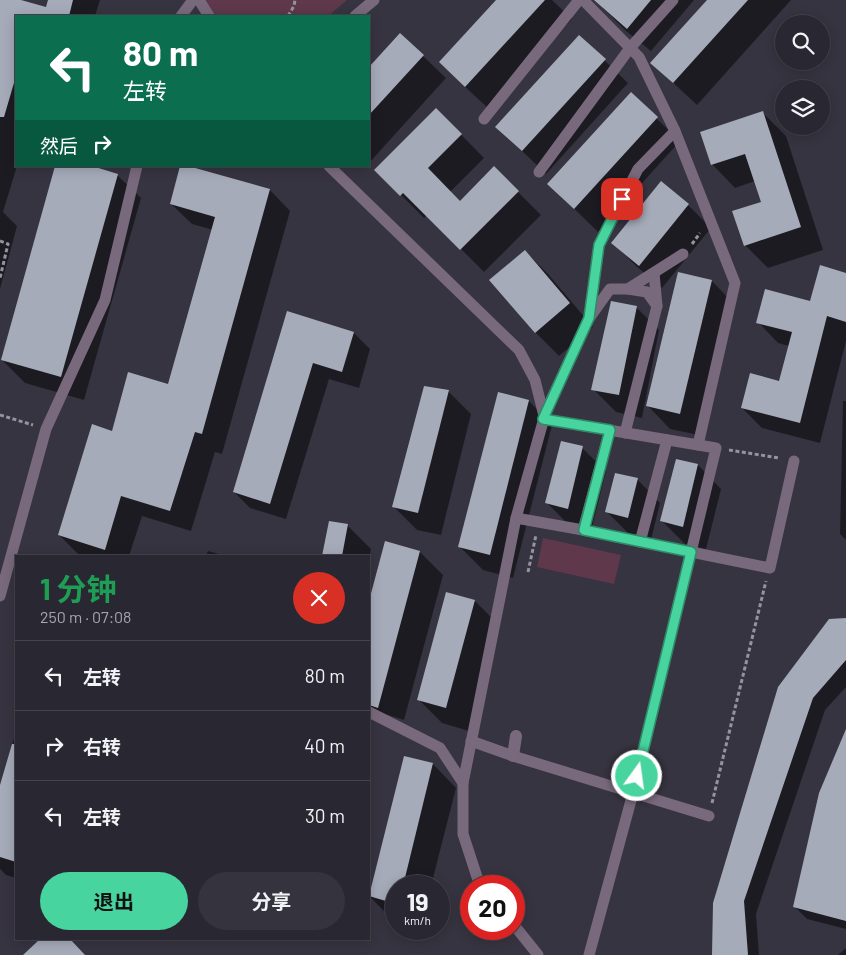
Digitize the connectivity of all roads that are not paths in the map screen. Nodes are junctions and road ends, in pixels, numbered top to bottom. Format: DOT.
graph roads {
  1 [pos="193,0"];
  2 [pos="199,0"];
  3 [pos="374,0"];
  4 [pos="579,0"];
  5 [pos="583,0"];
  6 [pos="673,0"];
  7 [pos="182,15"];
  8 [pos="208,15"];
  9 [pos="356,15"];
  10 [pos="630,48"];
  11 [pos="484,119"];
  12 [pos="675,131"];
  13 [pos="137,167"];
  14 [pos="330,167"];
  15 [pos="539,172"];
  16 [pos="683,254"];
  17 [pos="654,273"];
  18 [pos="628,289"];
  19 [pos="657,306"];
  20 [pos="589,318"];
  21 [pos="544,418"];
  22 [pos="610,430"];
  23 [pos="625,433"];
  24 [pos="667,440"];
  25 [pos="698,445"];
  26 [pos="794,461"];
  27 [pos="516,518"];
  28 [pos="584,530"];
  29 [pos="640,542"];
  30 [pos="691,552"];
  31 [pos="8,568"];
  32 [pos="0,596"];
  33 [pos="370,713"];
  34 [pos="516,736"];
  35 [pos="471,741"];
  36 [pos="513,756"];
  37 [pos="463,782"];
  38 [pos="633,793"];
  39 [pos="709,816"];
  40 [pos="476,875"];
  41 [pos="525,939"];
  42 [pos="538,955"];
  43 [pos="589,955"];
  1 -- 7 [label="lane"];
  2 -- 8 [label="lane"];
  3 -- 9 [label="lane"];
  4 -- 11 [label="lane"];
  5 -- 10 [label="lane"];
  6 -- 10 [label="lane"];
  10 -- 12 [label="lane"];
  10 -- 15 [label="lane"];
  12 -- 20 [label="lane"];
  12 -- 25 [label="lane"];
  13 -- 31 [label="lane"];
  14 -- 21 [label="lane"];
  16 -- 17 [label="lane"];
  17 -- 18 [label="lane"];
  17 -- 19 [label="lane"];
  18 -- 19 [label="lane"];
  18 -- 20 [label="lane"];
  19 -- 23 [label="lane"];
  20 -- 21 [label="lane"];
  21 -- 22 [label="lane"];
  21 -- 27 [label="lane"];
  22 -- 23 [label="lane"];
  22 -- 28 [label="lane"];
  23 -- 24 [label="lane"];
  24 -- 25 [label="lane"];
  24 -- 29 [label="lane"];
  25 -- 30 [label="lane"];
  26 -- 30 [label="lane"];
  27 -- 28 [label="lane"];
  27 -- 35 [label="lane"];
  28 -- 29 [label="lane"];
  29 -- 30 [label="lane"];
  30 -- 38 [label="lane"];
  31 -- 32 [label="lane"];
  33 -- 37 [label="lane"];
  34 -- 36 [label="street"];
  35 -- 36 [label="lane"];
  35 -- 37 [label="lane"];
  36 -- 38 [label="lane"];
  37 -- 40 [label="lane"];
  38 -- 39 [label="lane"];
  38 -- 43 [label="lane"];
  41 -- 42 [label="lane"];
}
